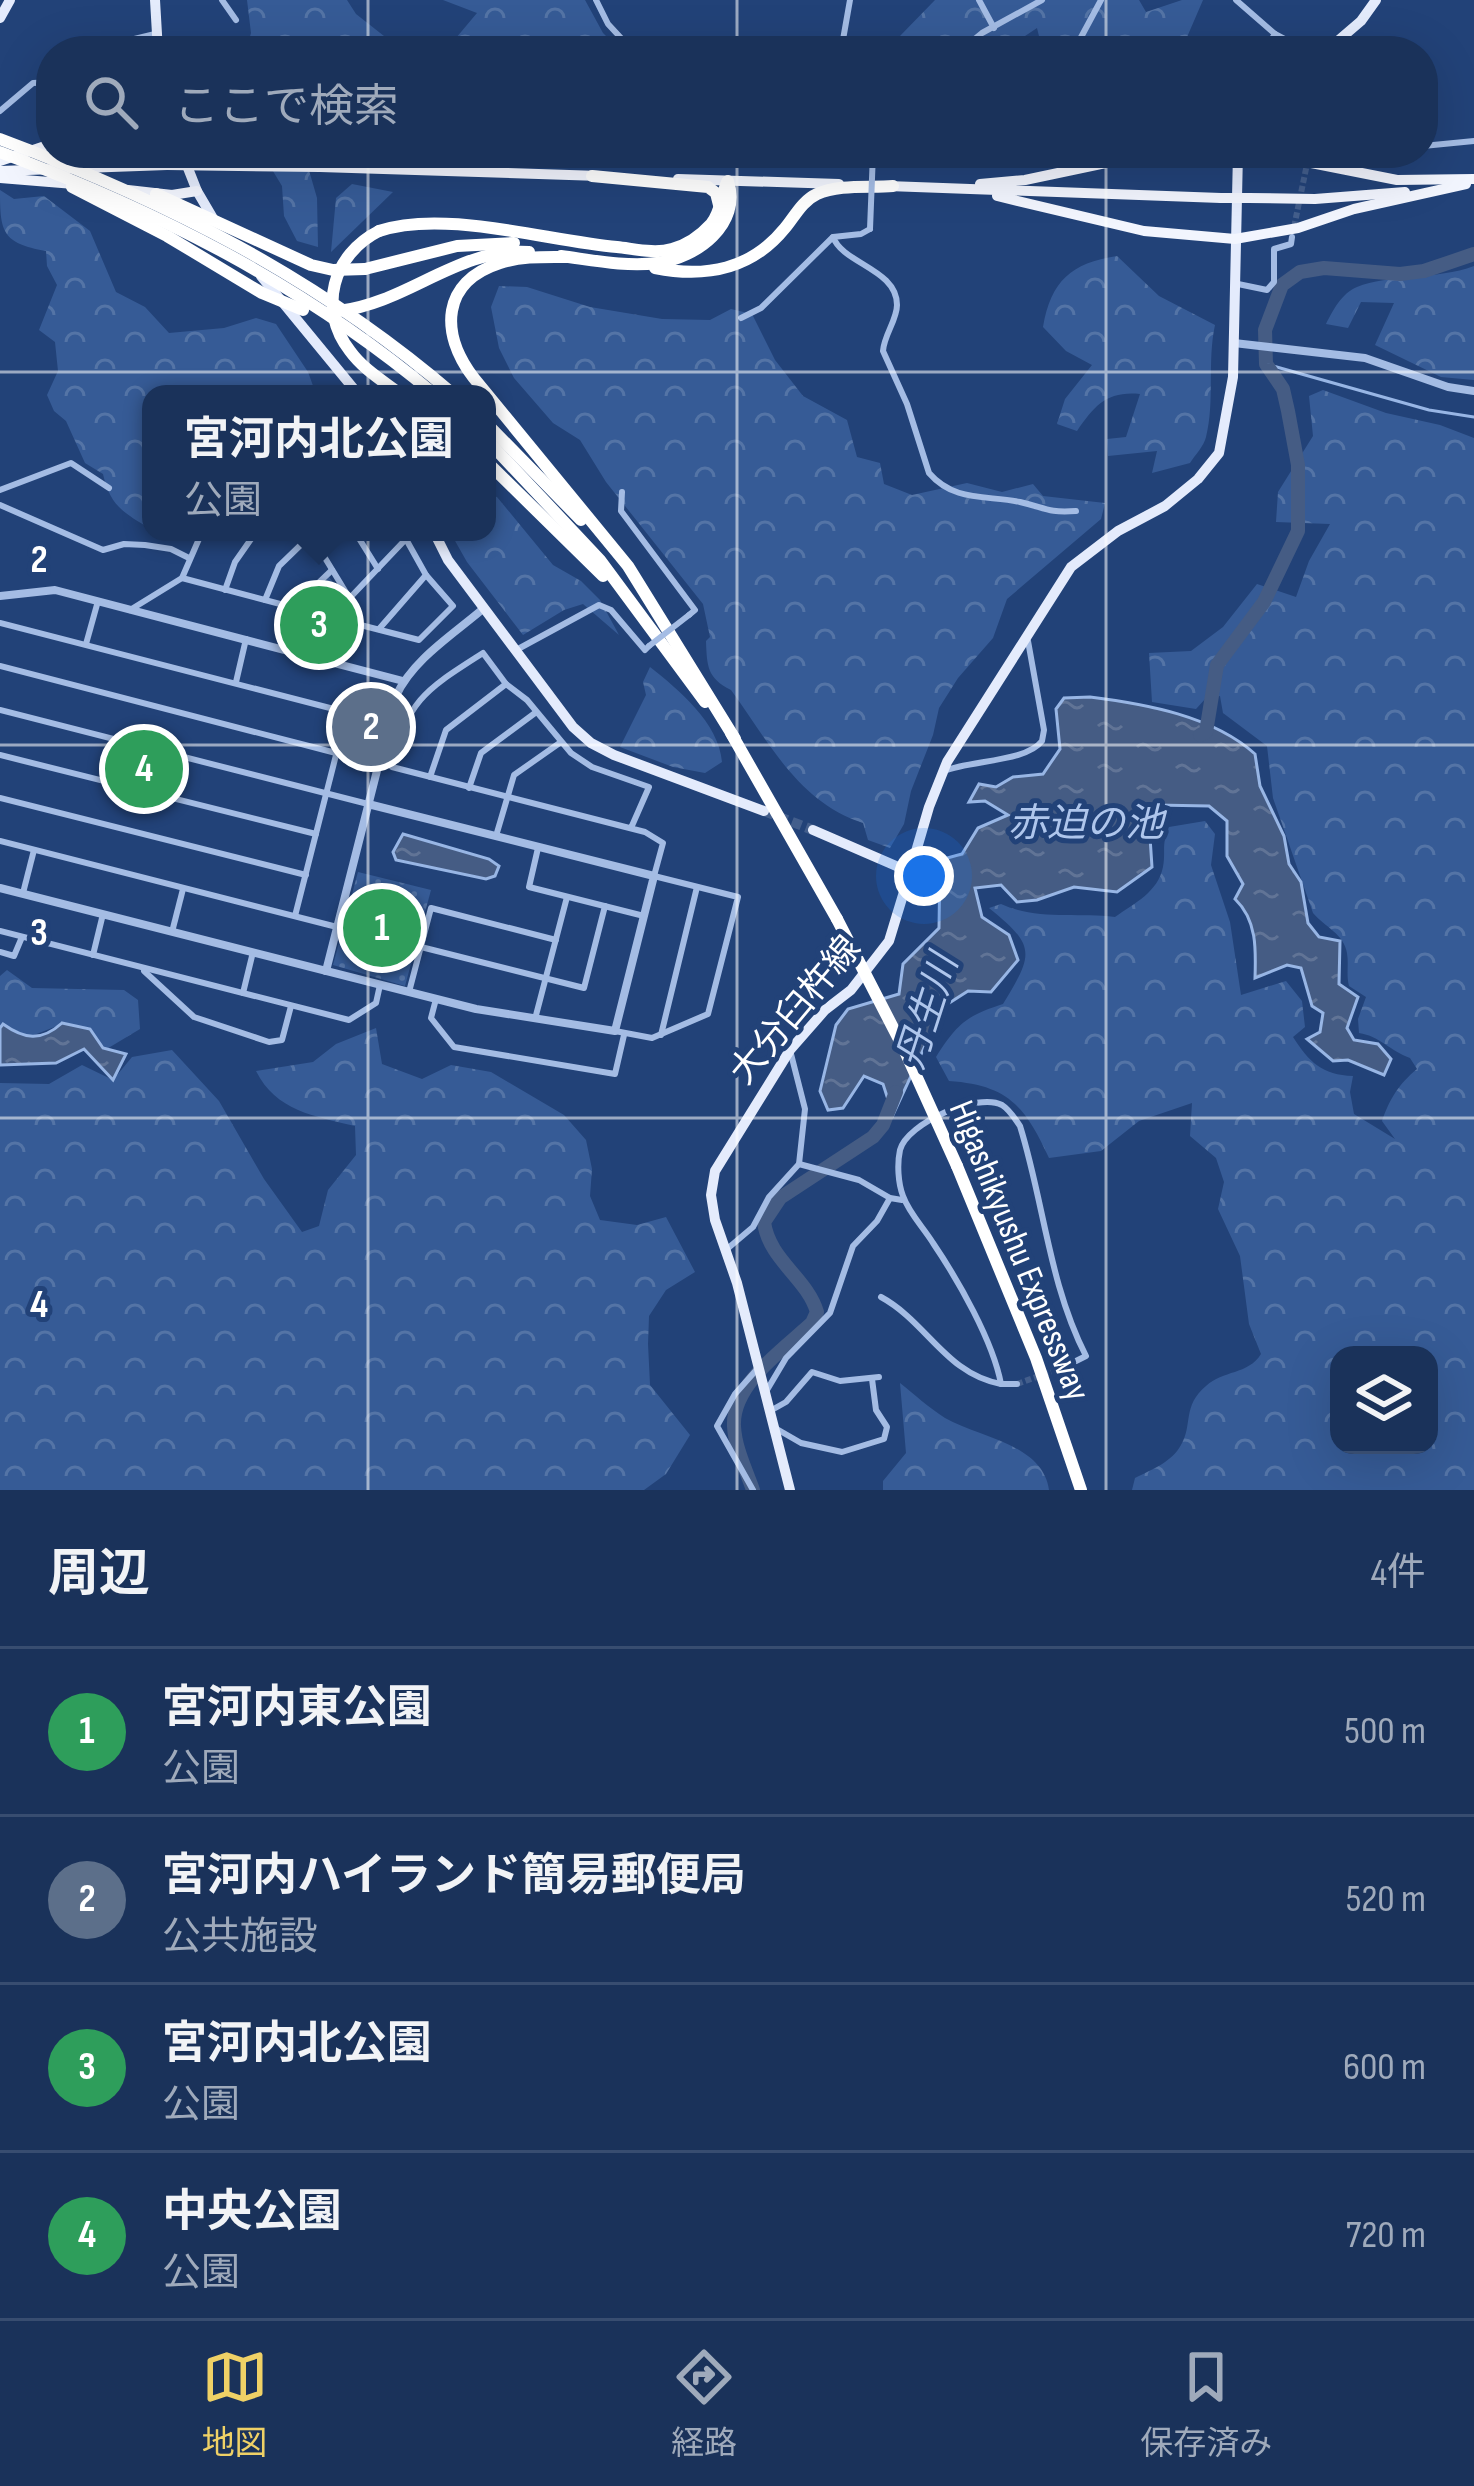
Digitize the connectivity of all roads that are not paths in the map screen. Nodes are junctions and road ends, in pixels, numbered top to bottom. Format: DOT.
graph roads {
  1 [pos="10,0"];
  2 [pos="155,0"];
  3 [pos="222,0"];
  4 [pos="596,0"];
  5 [pos="850,0"];
  6 [pos="979,0"];
  7 [pos="1042,0"];
  8 [pos="1101,0"];
  9 [pos="1236,0"];
  10 [pos="1376,0"];
  11 [pos="0,18"];
  12 [pos="236,20"];
  13 [pos="994,28"];
  14 [pos="155,34"];
  15 [pos="1275,34"];
  16 [pos="147,36"];
  17 [pos="619,36"];
  18 [pos="844,36"];
  19 [pos="982,36"];
  20 [pos="1082,36"];
  21 [pos="1279,36"];
  22 [pos="1344,36"];
  23 [pos="36,83"];
  24 [pos="0,111"];
  25 [pos="0,139"];
  26 [pos="1474,141"];
  27 [pos="1438,145"];
  28 [pos="36,148"];
  29 [pos="36,152"];
  30 [pos="0,156"];
  31 [pos="76,168"];
  32 [pos="79,168"];
  33 [pos="111,168"];
  34 [pos="188,168"];
  35 [pos="350,168"];
  36 [pos="873,168"];
  37 [pos="1079,168"];
  38 [pos="1237,168"];
  39 [pos="1337,168"];
  40 [pos="0,174"];
  41 [pos="592,176"];
  42 [pos="728,181"];
  43 [pos="1471,182"];
  44 [pos="893,186"];
  45 [pos="940,188"];
  46 [pos="196,191"];
  47 [pos="716,218"];
  48 [pos="833,237"];
  49 [pos="1292,237"];
  50 [pos="1235,238"];
  51 [pos="568,250"];
  52 [pos="638,264"];
  53 [pos="1234,284"];
  54 [pos="742,318"];
  55 [pos="1234,343"];
  56 [pos="351,385"];
  57 [pos="389,385"];
  58 [pos="423,385"];
  59 [pos="442,385"];
  60 [pos="480,385"];
  61 [pos="1474,391"];
  62 [pos="496,405"];
  63 [pos="496,433"];
  64 [pos="496,449"];
  65 [pos="496,470"];
  66 [pos="109,488"];
  67 [pos="0,490"];
  68 [pos="622,492"];
  69 [pos="0,506"];
  70 [pos="1076,511"];
  71 [pos="198,541"];
  72 [pos="250,541"];
  73 [pos="303,541"];
  74 [pos="314,541"];
  75 [pos="361,541"];
  76 [pos="400,541"];
  77 [pos="407,541"];
  78 [pos="438,541"];
  79 [pos="189,558"];
  80 [pos="378,569"];
  81 [pos="332,570"];
  82 [pos="426,575"];
  83 [pos="182,578"];
  84 [pos="225,590"];
  85 [pos="0,596"];
  86 [pos="350,599"];
  87 [pos="265,600"];
  88 [pos="98,601"];
  89 [pos="485,607"];
  90 [pos="130,610"];
  91 [pos="303,610"];
  92 [pos="341,620"];
  93 [pos="0,623"];
  94 [pos="379,629"];
  95 [pos="1027,638"];
  96 [pos="246,639"];
  97 [pos="86,645"];
  98 [pos="667,649"];
  99 [pos="517,650"];
  100 [pos="293,651"];
  101 [pos="331,661"];
  102 [pos="0,666"];
  103 [pos="403,681"];
  104 [pos="236,684"];
  105 [pos="506,684"];
  106 [pos="0,710"];
  107 [pos="346,712"];
  108 [pos="536,712"];
  109 [pos="388,723"];
  110 [pos="735,740"];
  111 [pos="561,742"];
  112 [pos="336,753"];
  113 [pos="0,755"];
  114 [pos="944,771"];
  115 [pos="430,777"];
  116 [pos="759,783"];
  117 [pos="469,788"];
  118 [pos="326,794"];
  119 [pos="506,797"];
  120 [pos="0,798"];
  121 [pos="368,804"];
  122 [pos="764,811"];
  123 [pos="631,828"];
  124 [pos="813,830"];
  125 [pos="316,835"];
  126 [pos="496,836"];
  127 [pos="0,841"];
  128 [pos="538,847"];
  129 [pos="34,850"];
  130 [pos="910,872"];
  131 [pos="306,875"];
  132 [pos="654,877"];
  133 [pos="697,887"];
  134 [pos="0,888"];
  135 [pos="183,888"];
  136 [pos="23,894"];
  137 [pos="567,897"];
  138 [pos="605,906"];
  139 [pos="103,914"];
  140 [pos="296,916"];
  141 [pos="644,916"];
  142 [pos="337,927"];
  143 [pos="0,931"];
  144 [pos="172,932"];
  145 [pos="22,937"];
  146 [pos="556,940"];
  147 [pos="421,947"];
  148 [pos="0,952"];
  149 [pos="254,952"];
  150 [pos="93,955"];
  151 [pos="142,968"];
  152 [pos="326,971"];
  153 [pos="546,978"];
  154 [pos="380,985"];
  155 [pos="409,992"];
  156 [pos="242,993"];
  157 [pos="436,999"];
  158 [pos="291,1005"];
  159 [pos="536,1018"];
  160 [pos="620,1032"];
  161 [pos="661,1035"];
  162 [pos="790,1050"];
  163 [pos="801,1164"];
  164 [pos="890,1198"];
  165 [pos="904,1200"];
  166 [pos="727,1249"];
  167 [pos="881,1297"];
  168 [pos="1064,1367"];
  169 [pos="759,1370"];
  170 [pos="1001,1384"];
  171 [pos="1018,1384"];
  172 [pos="765,1390"];
  173 [pos="770,1411"];
  174 [pos="774,1428"];
  175 [pos="753,1490"];
  176 [pos="790,1490"];
  177 [pos="1081,1490"];
  1 -- 11 [label="main road"];
  2 -- 14 [label="main road"];
  3 -- 12 [label="street"];
  4 -- 17 [label="street"];
  5 -- 18 [label="street"];
  6 -- 13 [label="street"];
  7 -- 13 [label="street"];
  8 -- 20 [label="street"];
  9 -- 15 [label="street"];
  10 -- 22 [label="main road"];
  13 -- 19 [label="street"];
  14 -- 16 [label="street"];
  15 -- 21 [label="street"];
  23 -- 24 [label="street"];
  25 -- 29 [label="highway, bridge"];
  26 -- 27 [label="street"];
  28 -- 30 [label="highway"];
  30 -- 51 [label="highway, bridge"];
  30 -- 58 [label="highway, bridge"];
  31 -- 59 [label="highway, bridge"];
  32 -- 51 [label="highway, bridge"];
  33 -- 40 [label="highway, bridge"];
  34 -- 46 [label="main road"];
  35 -- 41 [label="highway, bridge"];
  36 -- 48 [label="street, bridge"];
  37 -- 45 [label="highway"];
  38 -- 50 [label="main road, 大分臼杵線"];
  39 -- 43 [label="highway"];
  40 -- 46 [label="highway"];
  41 -- 42 [label="highway"];
  41 -- 47 [label="highway"];
  42 -- 44 [label="highway"];
  42 -- 47 [label="highway"];
  42 -- 52 [label="highway"];
  43 -- 45 [label="highway, bridge"];
  43 -- 50 [label="highway"];
  44 -- 45 [label="highway"];
  44 -- 52 [label="highway"];
  45 -- 50 [label="highway"];
  46 -- 56 [label="main road"];
  47 -- 51 [label="highway"];
  48 -- 54 [label="street"];
  48 -- 70 [label="street"];
  49 -- 53 [label="street"];
  50 -- 53 [label="main road, 大分臼杵線"];
  51 -- 52 [label="highway"];
  51 -- 57 [label="highway, bridge"];
  51 -- 60 [label="highway"];
  53 -- 55 [label="main road, 大分臼杵線"];
  55 -- 61 [label="street"];
  55 -- 95 [label="main road, 大分臼杵線"];
  62 -- 110 [label="highway"];
  63 -- 110 [label="highway, Higashikyushu Expressway"];
  64 -- 98 [label="highway, Higashikyushu Expressway"];
  65 -- 98 [label="highway"];
  66 -- 67 [label="street"];
  68 -- 99 [label="street, bridge"];
  69 -- 79 [label="street"];
  71 -- 79 [label="street"];
  72 -- 84 [label="street"];
  73 -- 87 [label="street"];
  74 -- 81 [label="street"];
  75 -- 80 [label="street"];
  76 -- 80 [label="street"];
  77 -- 82 [label="street"];
  78 -- 89 [label="main road"];
  79 -- 83 [label="street"];
  80 -- 86 [label="street"];
  81 -- 86 [label="street"];
  81 -- 91 [label="street"];
  82 -- 94 [label="street"];
  82 -- 94 [label="street"];
  83 -- 84 [label="street"];
  83 -- 90 [label="street"];
  84 -- 87 [label="street"];
  85 -- 88 [label="street"];
  86 -- 92 [label="street"];
  87 -- 91 [label="street"];
  88 -- 90 [label="street"];
  88 -- 97 [label="street"];
  89 -- 99 [label="main road"];
  89 -- 103 [label="street"];
  90 -- 96 [label="street"];
  91 -- 100 [label="street"];
  92 -- 94 [label="street"];
  92 -- 101 [label="street"];
  93 -- 97 [label="street"];
  95 -- 114 [label="main road, 大分臼杵線"];
  95 -- 114 [label="street"];
  96 -- 100 [label="street"];
  96 -- 104 [label="street"];
  97 -- 104 [label="street"];
  98 -- 116 [label="highway, Higashikyushu Expressway"];
  99 -- 122 [label="main road"];
  100 -- 101 [label="street"];
  101 -- 103 [label="street"];
  102 -- 112 [label="street"];
  103 -- 109 [label="street"];
  104 -- 107 [label="street"];
  105 -- 108 [label="street"];
  105 -- 115 [label="street"];
  105 -- 115 [label="street"];
  106 -- 118 [label="street"];
  107 -- 109 [label="street"];
  107 -- 112 [label="street"];
  108 -- 111 [label="street"];
  108 -- 117 [label="street"];
  109 -- 121 [label="street"];
  110 -- 116 [label="highway, Higashikyushu Expressway"];
  111 -- 119 [label="street"];
  111 -- 123 [label="street"];
  112 -- 118 [label="street"];
  113 -- 125 [label="street"];
  114 -- 130 [label="main road, 大分臼杵線"];
  115 -- 117 [label="street"];
  116 -- 177 [label="highway, Higashikyushu Expressway, bridge"];
  117 -- 119 [label="street"];
  118 -- 121 [label="street"];
  118 -- 125 [label="street"];
  119 -- 123 [label="street"];
  119 -- 126 [label="street"];
  120 -- 131 [label="street"];
  121 -- 126 [label="street"];
  121 -- 142 [label="street"];
  123 -- 132 [label="street"];
  124 -- 130 [label="main road"];
  125 -- 131 [label="street"];
  126 -- 128 [label="street"];
  127 -- 129 [label="street"];
  128 -- 132 [label="street"];
  128 -- 137 [label="street"];
  129 -- 135 [label="street"];
  129 -- 136 [label="street"];
  130 -- 162 [label="main road, 大分臼杵線"];
  131 -- 140 [label="street"];
  132 -- 133 [label="street"];
  132 -- 141 [label="street"];
  133 -- 161 [label="street"];
  133 -- 161 [label="street"];
  134 -- 136 [label="street"];
  135 -- 140 [label="street"];
  135 -- 144 [label="street"];
  136 -- 139 [label="street"];
  137 -- 138 [label="street"];
  137 -- 146 [label="street"];
  138 -- 141 [label="street"];
  138 -- 153 [label="street"];
  139 -- 144 [label="street"];
  139 -- 150 [label="street"];
  140 -- 142 [label="street"];
  141 -- 160 [label="street"];
  142 -- 152 [label="street"];
  143 -- 145 [label="street"];
  144 -- 149 [label="street"];
  145 -- 148 [label="street"];
  145 -- 150 [label="street"];
  146 -- 147 [label="street"];
  146 -- 153 [label="street"];
  147 -- 153 [label="street"];
  147 -- 155 [label="street"];
  149 -- 152 [label="street"];
  149 -- 156 [label="street"];
  150 -- 151 [label="street"];
  151 -- 156 [label="street"];
  151 -- 158 [label="street"];
  152 -- 154 [label="street"];
  153 -- 159 [label="street"];
  154 -- 155 [label="street"];
  154 -- 158 [label="street"];
  155 -- 157 [label="street"];
  156 -- 158 [label="street"];
  157 -- 159 [label="street"];
  157 -- 160 [label="street"];
  159 -- 160 [label="street"];
  160 -- 161 [label="street"];
  162 -- 163 [label="street"];
  162 -- 166 [label="main road, 大分臼杵線"];
  163 -- 164 [label="street"];
  163 -- 166 [label="street"];
  164 -- 165 [label="street"];
  164 -- 172 [label="street"];
  165 -- 168 [label="street"];
  165 -- 170 [label="street"];
  166 -- 169 [label="main road, 大分臼杵線"];
  167 -- 170 [label="street"];
  169 -- 172 [label="main road, 大分臼杵線"];
  169 -- 175 [label="street"];
  170 -- 171 [label="street"];
  172 -- 173 [label="main road, 大分臼杵線"];
  173 -- 174 [label="main road, 大分臼杵線"];
  173 -- 174 [label="street"];
  174 -- 176 [label="main road, 大分臼杵線"];
}
